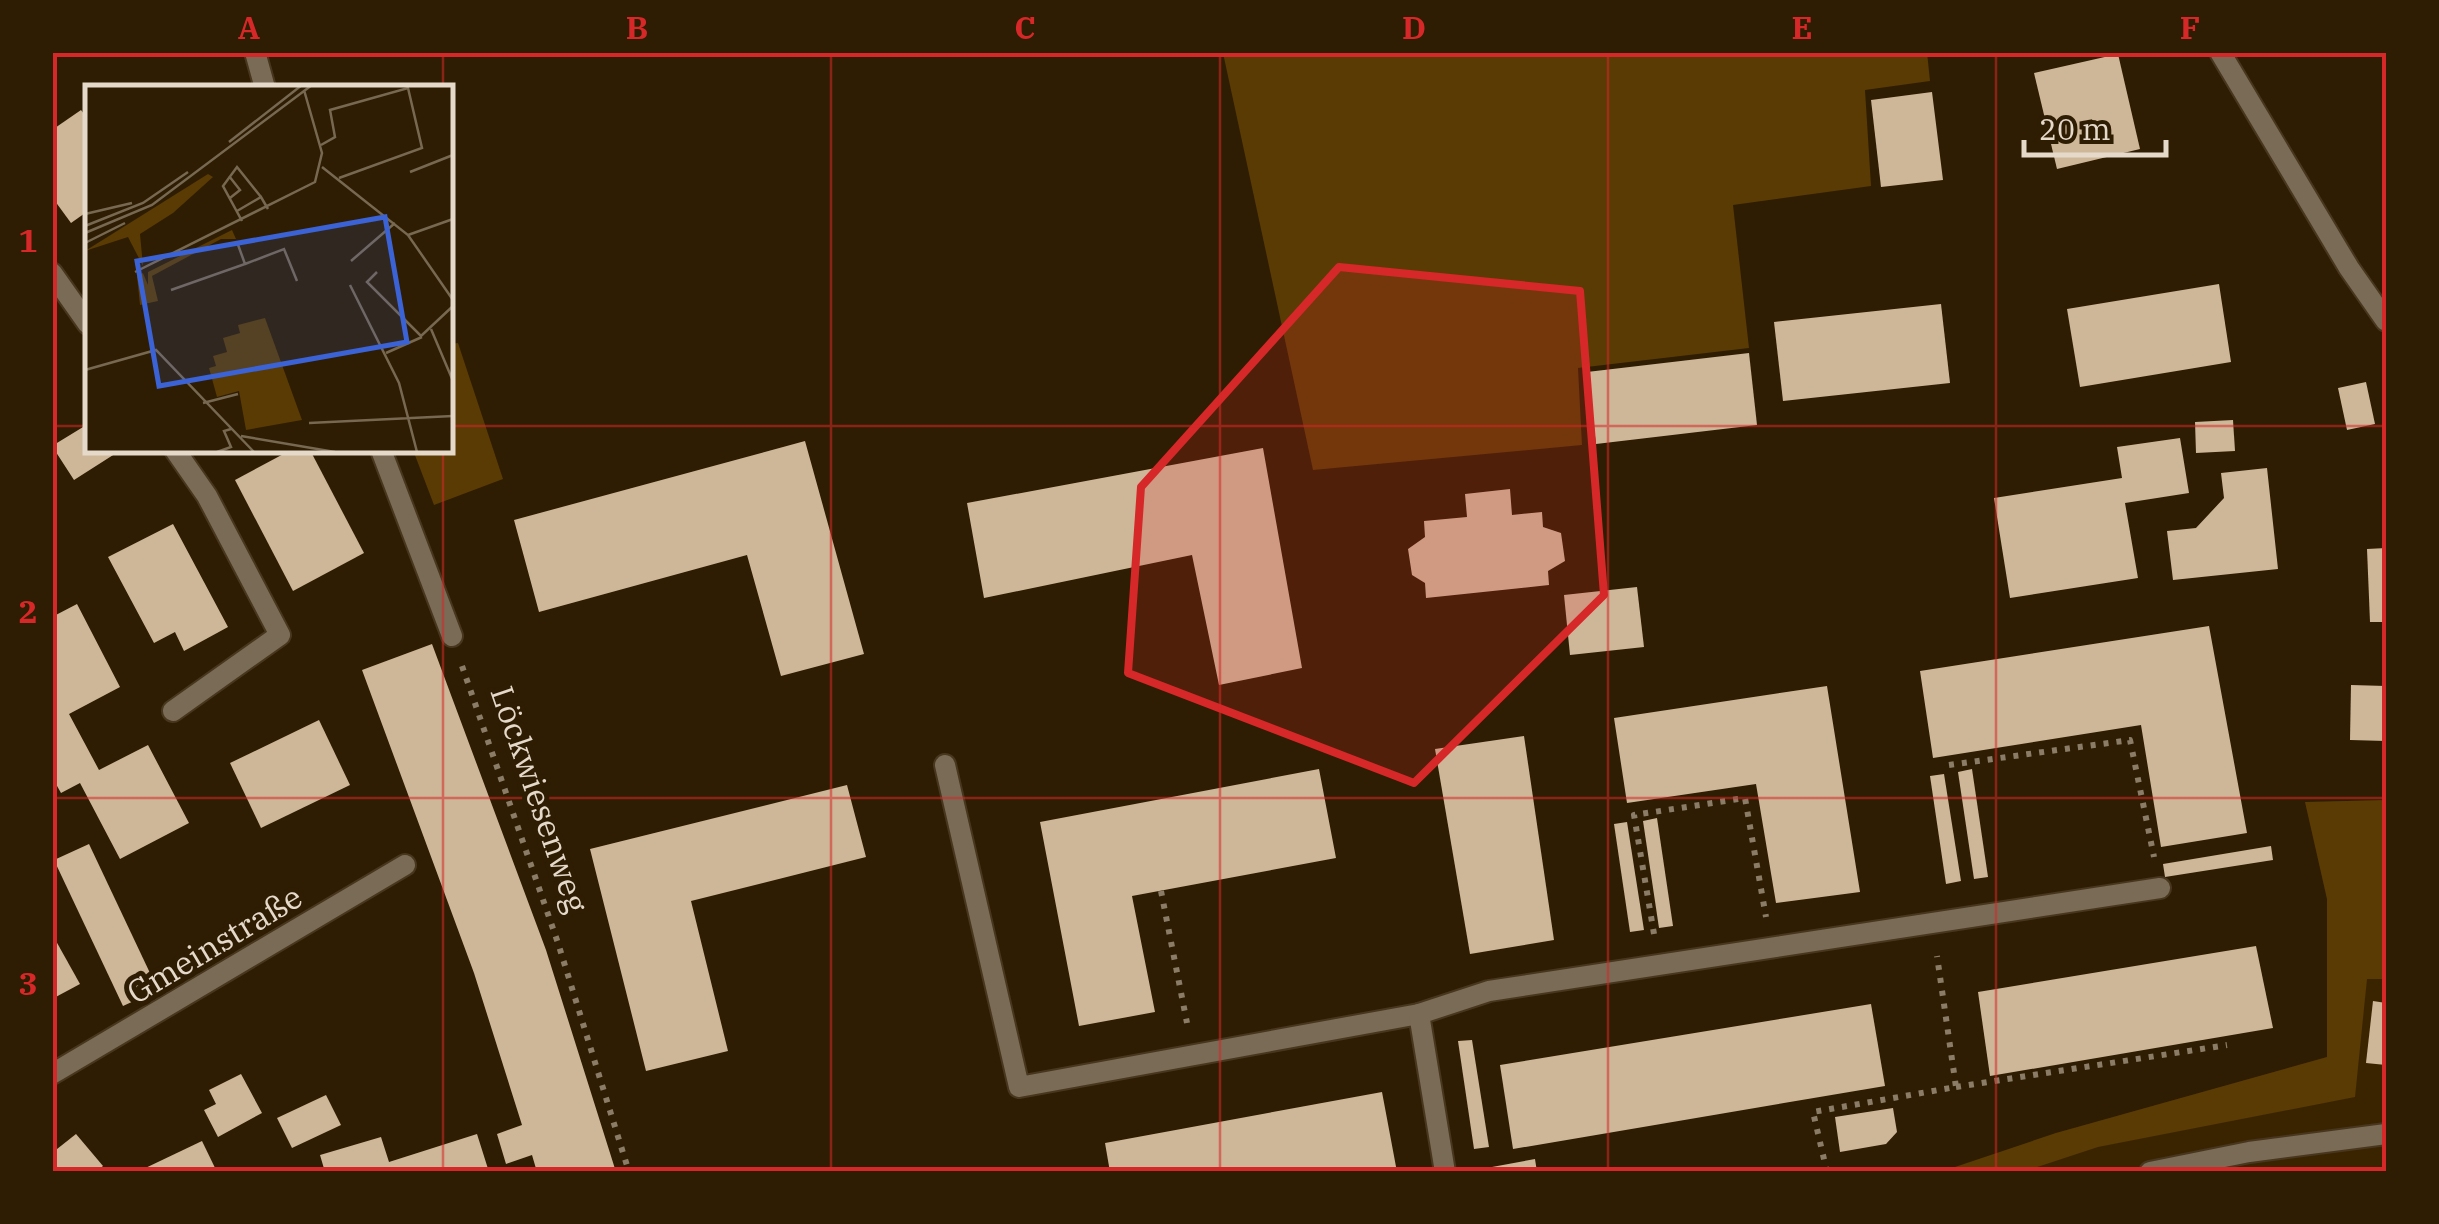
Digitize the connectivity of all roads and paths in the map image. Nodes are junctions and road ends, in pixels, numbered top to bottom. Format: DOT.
graph roads {
  1 [pos="255,52"];
  2 [pos="2220,52"];
  3 [pos="264,85"];
  4 [pos="52,273"];
  5 [pos="85,320"];
  6 [pos="2386,320"];
  7 [pos="176,452"];
  8 [pos="381,452"];
  9 [pos="452,636"];
  10 [pos="173,711"];
  11 [pos="946,765"];
  12 [pos="1949,766"];
  13 [pos="405,865"];
  14 [pos="2160,888"];
  15 [pos="1160,891"];
  16 [pos="1932,923"];
  17 [pos="1772,948"];
  18 [pos="1659,964"];
  19 [pos="1419,1014"];
  20 [pos="2227,1045"];
  21 [pos="1193,1054"];
  22 [pos="52,1074"];
  23 [pos="1956,1086"];
  24 [pos="2386,1134"];
  25 [pos="629,1172"];
  26 [pos="1445,1172"];
  27 [pos="1827,1172"];
  28 [pos="2150,1172"];
  1 -- 3 [label="street"];
  2 -- 6 [label="street"];
  4 -- 5 [label="street"];
  7 -- 10 [label="street"];
  8 -- 9 [label="street"];
  9 -- 25 [label="path, Löckwiesenweg"];
  11 -- 21 [label="street"];
  12 -- 14 [label="path"];
  13 -- 22 [label="street, Gmeinstraße"];
  14 -- 16 [label="street"];
  15 -- 21 [label="path"];
  16 -- 17 [label="street"];
  16 -- 23 [label="path"];
  17 -- 18 [label="street"];
  17 -- 18 [label="path"];
  18 -- 19 [label="street"];
  19 -- 21 [label="street"];
  19 -- 26 [label="street"];
  20 -- 23 [label="path"];
  23 -- 27 [label="path"];
  24 -- 28 [label="street"];
}
